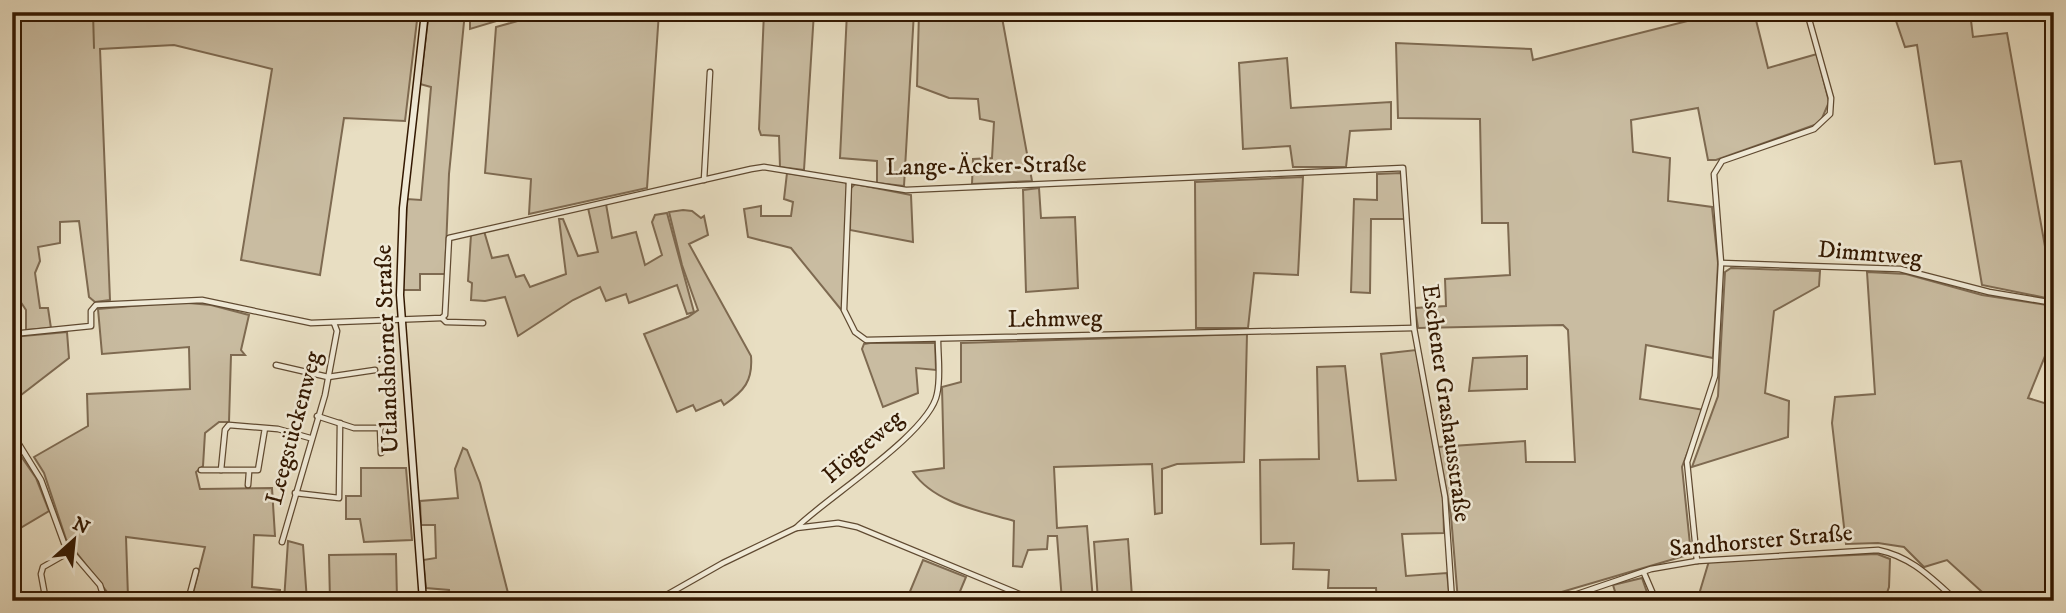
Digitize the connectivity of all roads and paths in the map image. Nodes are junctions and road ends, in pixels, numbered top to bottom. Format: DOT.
graph roads {
  1 [pos="425,12"];
  2 [pos="1807,12"];
  3 [pos="710,72"];
  4 [pos="1403,169"];
  5 [pos="704,180"];
  6 [pos="849,181"];
  7 [pos="1721,263"];
  8 [pos="2054,303"];
  9 [pos="442,318"];
  10 [pos="400,319"];
  11 [pos="334,323"];
  12 [pos="483,323"];
  13 [pos="1414,328"];
  14 [pos="12,334"];
  15 [pos="937,340"];
  16 [pos="276,365"];
  17 [pos="375,370"];
  18 [pos="328,377"];
  19 [pos="317,416"];
  20 [pos="340,424"];
  21 [pos="265,428"];
  22 [pos="12,433"];
  23 [pos="310,438"];
  24 [pos="381,453"];
  25 [pos="201,470"];
  26 [pos="221,470"];
  27 [pos="249,471"];
  28 [pos="248,485"];
  29 [pos="295,493"];
  30 [pos="796,528"];
  31 [pos="282,542"];
  32 [pos="71,551"];
  33 [pos="1697,561"];
  34 [pos="196,571"];
  35 [pos="1644,573"];
  36 [pos="46,601"];
  37 [pos="105,601"];
  38 [pos="123,601"];
  39 [pos="136,601"];
  40 [pos="188,601"];
  41 [pos="423,601"];
  42 [pos="656,601"];
  43 [pos="1035,601"];
  44 [pos="1452,601"];
  45 [pos="1557,601"];
  46 [pos="1656,601"];
  47 [pos="1956,601"];
  1 -- 10 [label="street, Utlandshörner Straße"];
  2 -- 7 [label="street"];
  3 -- 5 [label="street"];
  4 -- 6 [label="street, Lange-Äcker-Straße"];
  4 -- 13 [label="street, Eschener Grashausstraße"];
  5 -- 6 [label="street, Lange-Äcker-Straße"];
  5 -- 9 [label="street, Lange-Äcker-Straße"];
  6 -- 15 [label="street, Lehmweg"];
  7 -- 8 [label="street, Dimmtweg"];
  7 -- 33 [label="street"];
  9 -- 10 [label="street"];
  9 -- 12 [label="street"];
  10 -- 11 [label="street"];
  10 -- 41 [label="street, Utlandshörner Straße"];
  11 -- 14 [label="street"];
  11 -- 18 [label="street, Leegstückenweg"];
  13 -- 15 [label="street, Lehmweg"];
  13 -- 44 [label="street, Eschener Grashausstraße"];
  15 -- 30 [label="street, Högteweg"];
  16 -- 18 [label="street"];
  17 -- 18 [label="street"];
  18 -- 19 [label="street, Leegstückenweg"];
  19 -- 20 [label="street"];
  19 -- 23 [label="street, Leegstückenweg"];
  20 -- 24 [label="street"];
  20 -- 29 [label="street"];
  21 -- 23 [label="street"];
  21 -- 26 [label="street"];
  21 -- 27 [label="street"];
  22 -- 32 [label="street"];
  23 -- 29 [label="street, Leegstückenweg"];
  25 -- 26 [label="street"];
  26 -- 27 [label="street"];
  27 -- 28 [label="street"];
  29 -- 31 [label="street, Leegstückenweg"];
  30 -- 42 [label="street"];
  30 -- 43 [label="street"];
  32 -- 36 [label="street"];
  32 -- 37 [label="street"];
  33 -- 35 [label="street, Sandhorster Straße"];
  33 -- 47 [label="street, Sandhorster Straße"];
  34 -- 40 [label="street"];
  35 -- 45 [label="street, Sandhorster Straße"];
  35 -- 46 [label="street"];
  38 -- 39 [label="street"];
}
